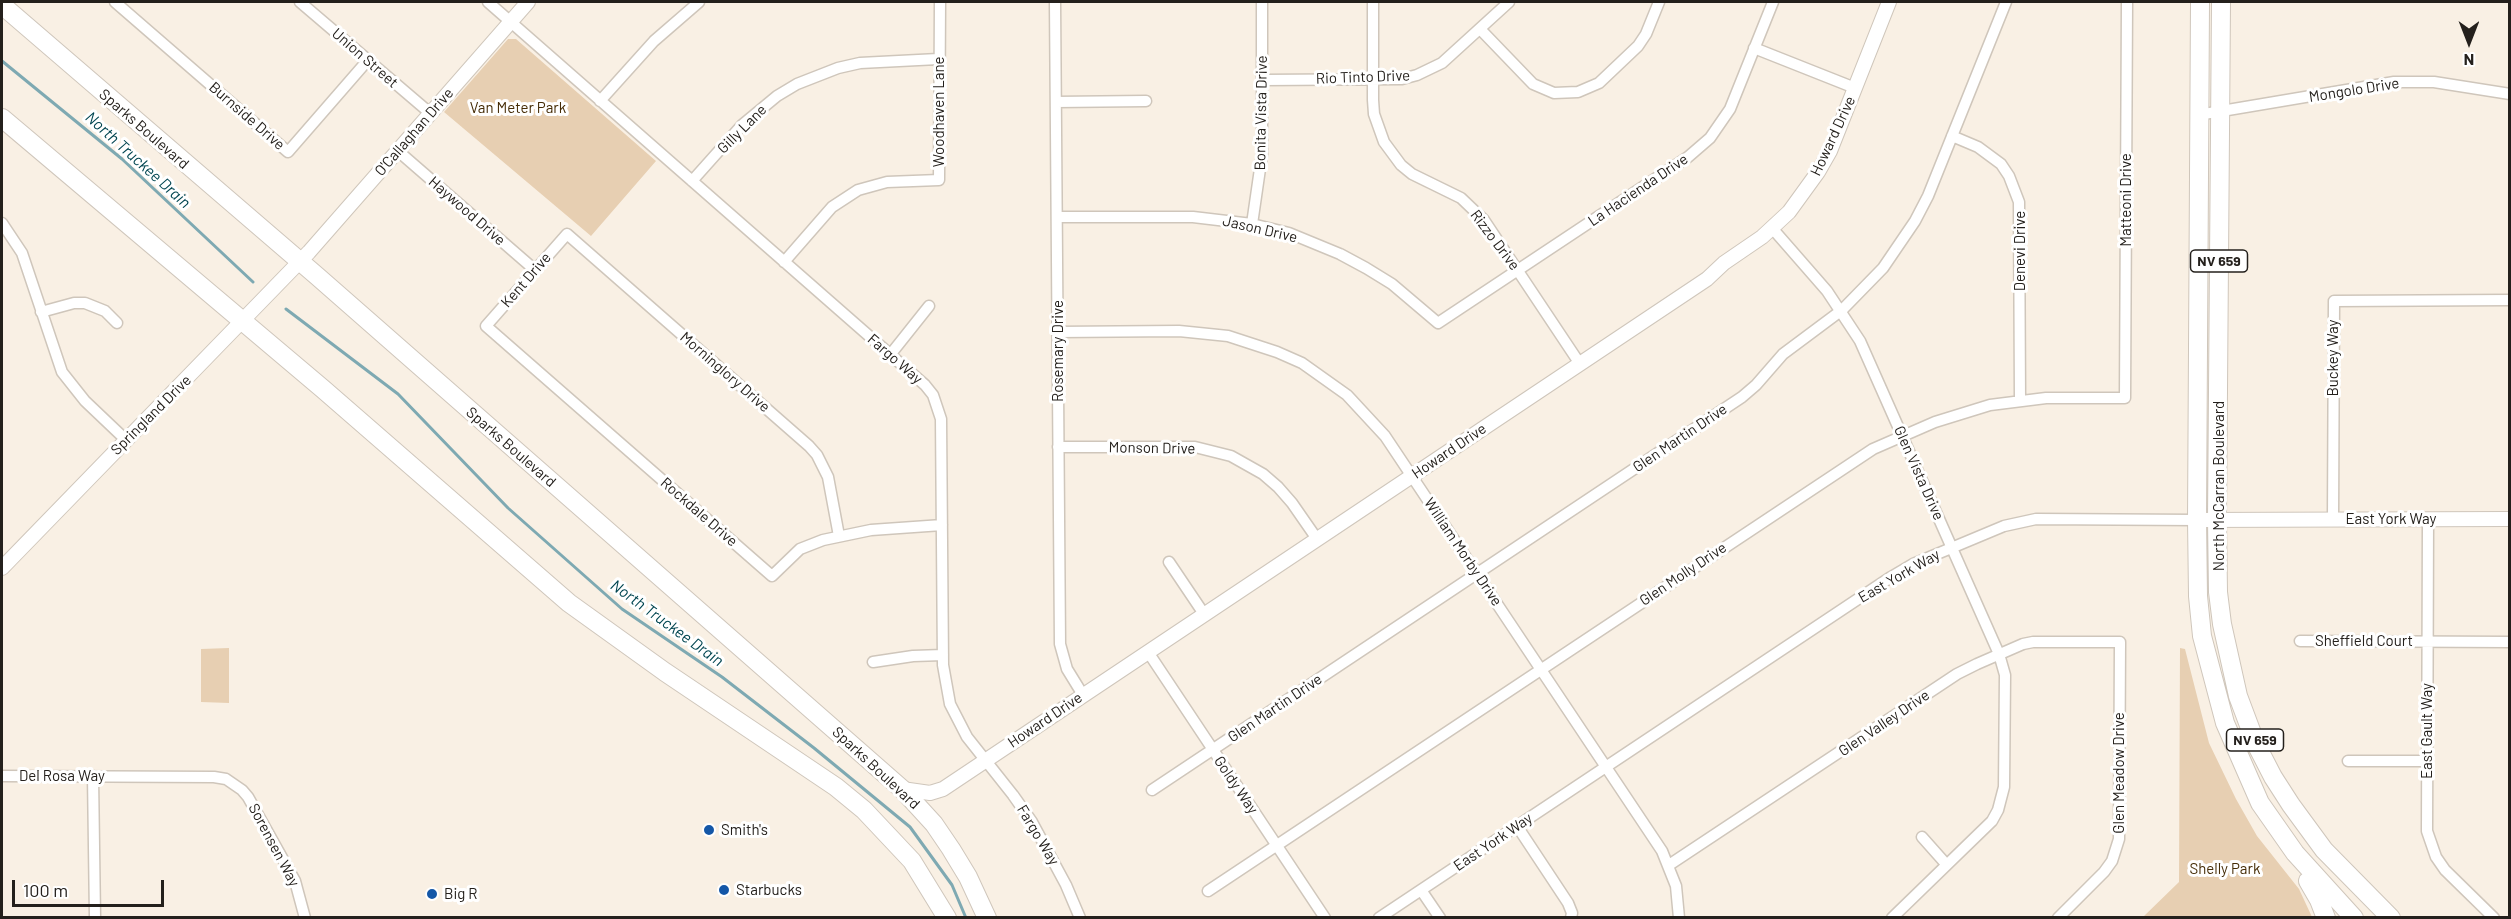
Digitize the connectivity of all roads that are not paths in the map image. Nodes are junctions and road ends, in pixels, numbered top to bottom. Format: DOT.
graph roads {
  1 [pos="116,2"];
  2 [pos="300,2"];
  3 [pos="488,2"];
  4 [pos="528,2"];
  5 [pos="699,2"];
  6 [pos="940,2"];
  7 [pos="1055,2"];
  8 [pos="1262,2"];
  9 [pos="1373,2"];
  10 [pos="1509,2"];
  11 [pos="1659,2"];
  12 [pos="1773,2"];
  13 [pos="1889,2"];
  14 [pos="2006,2"];
  15 [pos="2127,2"];
  16 [pos="2200,2"];
  17 [pos="2221,2"];
  18 [pos="2,5"];
  19 [pos="511,21"];
  20 [pos="1480,29"];
  21 [pos="1754,48"];
  22 [pos="938,59"];
  23 [pos="368,60"];
  24 [pos="1373,79"];
  25 [pos="1263,80"];
  26 [pos="1855,88"];
  27 [pos="2510,94"];
  28 [pos="600,101"];
  29 [pos="1056,102"];
  30 [pos="1146,102"];
  31 [pos="2220,111"];
  32 [pos="430,113"];
  33 [pos="2198,115"];
  34 [pos="2,118"];
  35 [pos="1952,136"];
  36 [pos="398,151"];
  37 [pos="692,181"];
  38 [pos="1057,217"];
  39 [pos="2,223"];
  40 [pos="1252,224"];
  41 [pos="1772,228"];
  42 [pos="567,234"];
  43 [pos="784,261"];
  44 [pos="300,262"];
  45 [pos="535,270"];
  46 [pos="1518,270"];
  47 [pos="2510,300"];
  48 [pos="929,306"];
  49 [pos="1842,310"];
  50 [pos="41,312"];
  51 [pos="243,321"];
  52 [pos="117,323"];
  53 [pos="1438,323"];
  54 [pos="486,326"];
  55 [pos="1058,332"];
  56 [pos="890,354"];
  57 [pos="1581,364"];
  58 [pos="2125,398"];
  59 [pos="2020,400"];
  60 [pos="1902,435"];
  61 [pos="126,440"];
  62 [pos="1058,447"];
  63 [pos="1412,476"];
  64 [pos="2333,519"];
  65 [pos="2428,519"];
  66 [pos="2510,519"];
  67 [pos="2197,520"];
  68 [pos="2217,520"];
  69 [pos="942,525"];
  70 [pos="839,536"];
  71 [pos="1317,539"];
  72 [pos="1952,547"];
  73 [pos="1169,562"];
  74 [pos="2,568"];
  75 [pos="1477,573"];
  76 [pos="1204,614"];
  77 [pos="2300,641"];
  78 [pos="2120,642"];
  79 [pos="2427,642"];
  80 [pos="2510,642"];
  81 [pos="1148,652"];
  82 [pos="1999,654"];
  83 [pos="943,655"];
  84 [pos="873,662"];
  85 [pos="1541,669"];
  86 [pos="1083,694"];
  87 [pos="1213,749"];
  88 [pos="986,760"];
  89 [pos="2348,760"];
  90 [pos="2427,761"];
  91 [pos="1606,767"];
  92 [pos="2,776"];
  93 [pos="93,776"];
  94 [pos="122,776"];
  95 [pos="902,789"];
  96 [pos="1152,790"];
  97 [pos="1517,826"];
  98 [pos="2276,828"];
  99 [pos="1922,837"];
  100 [pos="1276,845"];
  101 [pos="1946,864"];
  102 [pos="1669,866"];
  103 [pos="1421,890"];
  104 [pos="1208,891"];
  105 [pos="95,918"];
  106 [pos="305,918"];
  107 [pos="947,918"];
  108 [pos="987,918"];
  109 [pos="1080,918"];
  110 [pos="1325,918"];
  111 [pos="1379,918"];
  112 [pos="1440,918"];
  113 [pos="1570,918"];
  114 [pos="1679,918"];
  115 [pos="1892,918"];
  116 [pos="2058,918"];
  117 [pos="2326,918"];
  118 [pos="2354,918"];
  119 [pos="2391,918"];
  120 [pos="2494,918"];
  1 -- 23 [label="street, Burnside Drive"];
  2 -- 23 [label="street, Union Street"];
  3 -- 19 [label="street, Fargo Way"];
  4 -- 19 [label="street, O'Callaghan Drive"];
  5 -- 28 [label="street"];
  6 -- 22 [label="street, Woodhaven Lane"];
  7 -- 29 [label="street, Rosemary Drive"];
  8 -- 25 [label="street, Bonita Vista Drive"];
  9 -- 24 [label="street, Rizzo Drive"];
  10 -- 20 [label="street, Rio Tinto Drive"];
  11 -- 20 [label="street"];
  12 -- 21 [label="street, La Hacienda Drive"];
  13 -- 26 [label="street, Howard Drive"];
  14 -- 35 [label="street, Glen Martin Drive"];
  15 -- 58 [label="street, Matteoni Drive"];
  16 -- 33 [label="main road, North McCarran Boulevard / NV 659"];
  17 -- 31 [label="main road, North McCarran Boulevard / NV 659"];
  18 -- 44 [label="main road, Sparks Boulevard"];
  19 -- 28 [label="street, Fargo Way"];
  19 -- 32 [label="street, O'Callaghan Drive"];
  20 -- 24 [label="street, Rio Tinto Drive"];
  21 -- 26 [label="street"];
  21 -- 46 [label="street, La Hacienda Drive"];
  22 -- 37 [label="street, Gilly Lane"];
  22 -- 43 [label="street, Woodhaven Lane"];
  23 -- 32 [label="street, Union Street"];
  24 -- 25 [label="street, Rio Tinto Drive"];
  24 -- 46 [label="street, Rizzo Drive"];
  25 -- 40 [label="street, Bonita Vista Drive"];
  26 -- 41 [label="street, Howard Drive"];
  27 -- 31 [label="street, Mongolo Drive"];
  28 -- 37 [label="street, Fargo Way"];
  29 -- 30 [label="street"];
  29 -- 38 [label="street, Rosemary Drive"];
  31 -- 33 [label="street, Mongolo Drive"];
  31 -- 68 [label="main road, North McCarran Boulevard / NV 659"];
  32 -- 36 [label="street, O'Callaghan Drive"];
  33 -- 67 [label="main road, North McCarran Boulevard / NV 659"];
  34 -- 51 [label="main road"];
  35 -- 49 [label="street, Glen Martin Drive"];
  35 -- 59 [label="street, Denevi Drive"];
  36 -- 44 [label="street, O'Callaghan Drive"];
  36 -- 45 [label="street, Haywood Drive"];
  37 -- 43 [label="street, Fargo Way"];
  38 -- 40 [label="street, Jason Drive"];
  38 -- 55 [label="street, Rosemary Drive"];
  39 -- 50 [label="street"];
  40 -- 53 [label="street, Jason Drive"];
  41 -- 49 [label="street, Glen Vista Drive"];
  41 -- 57 [label="street, Howard Drive"];
  42 -- 45 [label="street, Kent Drive"];
  42 -- 70 [label="street, Morninglory Drive"];
  43 -- 56 [label="street, Fargo Way"];
  44 -- 51 [label="street, Springland Drive"];
  44 -- 95 [label="main road, Sparks Boulevard"];
  45 -- 54 [label="street, Kent Drive"];
  46 -- 53 [label="street, La Hacienda Drive"];
  46 -- 57 [label="street, Rizzo Drive"];
  47 -- 64 [label="street, Buckey Way"];
  48 -- 56 [label="street"];
  49 -- 60 [label="street, Glen Vista Drive"];
  49 -- 75 [label="street, Glen Martin Drive"];
  50 -- 52 [label="street"];
  50 -- 61 [label="street"];
  51 -- 61 [label="street, Springland Drive"];
  51 -- 107 [label="main road"];
  54 -- 70 [label="street, Rockdale Drive"];
  55 -- 62 [label="street, Rosemary Drive"];
  55 -- 63 [label="street, William Morby Drive"];
  56 -- 69 [label="street, Fargo Way"];
  57 -- 63 [label="street, Howard Drive"];
  58 -- 59 [label="street, Glen Molly Drive"];
  59 -- 60 [label="street, Glen Molly Drive"];
  60 -- 72 [label="street, Glen Vista Drive"];
  60 -- 85 [label="street, Glen Molly Drive"];
  61 -- 74 [label="street, Springland Drive"];
  62 -- 71 [label="street, Monson Drive"];
  62 -- 86 [label="street, Rosemary Drive"];
  63 -- 71 [label="street, Howard Drive"];
  63 -- 75 [label="street, William Morby Drive"];
  64 -- 65 [label="street, East York Way"];
  64 -- 68 [label="street, East York Way"];
  65 -- 66 [label="street, East York Way"];
  65 -- 79 [label="street, East Gault Way"];
  67 -- 68 [label="street, East York Way"];
  67 -- 72 [label="street, East York Way"];
  67 -- 98 [label="main road, North McCarran Boulevard / NV 659"];
  68 -- 119 [label="main road, North McCarran Boulevard / NV 659"];
  69 -- 70 [label="street, Rockdale Drive"];
  69 -- 83 [label="street, Fargo Way"];
  71 -- 76 [label="street, Howard Drive"];
  72 -- 82 [label="street, Glen Vista Drive"];
  72 -- 91 [label="street, East York Way"];
  73 -- 76 [label="street"];
  75 -- 85 [label="street, William Morby Drive"];
  75 -- 87 [label="street, Glen Martin Drive"];
  76 -- 81 [label="street, Howard Drive"];
  77 -- 79 [label="street, Sheffield Court"];
  78 -- 82 [label="street, Glen Valley Drive"];
  78 -- 116 [label="street, Glen Meadow Drive"];
  79 -- 80 [label="street, Sheffield Court"];
  79 -- 90 [label="street, East Gault Way"];
  81 -- 86 [label="street, Howard Drive"];
  81 -- 87 [label="street, Goldy Way"];
  82 -- 101 [label="street, Glen Vista Drive"];
  82 -- 102 [label="street, Glen Valley Drive"];
  83 -- 84 [label="street"];
  83 -- 88 [label="street, Fargo Way"];
  85 -- 91 [label="street, William Morby Drive"];
  85 -- 100 [label="street, Glen Molly Drive"];
  86 -- 88 [label="street, Howard Drive"];
  87 -- 96 [label="street, Glen Martin Drive"];
  87 -- 100 [label="street, Goldy Way"];
  88 -- 95 [label="street, Howard Drive"];
  88 -- 109 [label="street, Fargo Way"];
  89 -- 90 [label="street"];
  90 -- 120 [label="street, East Gault Way"];
  91 -- 97 [label="street, East York Way"];
  91 -- 102 [label="street, William Morby Drive"];
  92 -- 93 [label="street, Del Rosa Way"];
  93 -- 94 [label="street, Del Rosa Way"];
  93 -- 105 [label="street"];
  94 -- 106 [label="street, Sorensen Way"];
  95 -- 108 [label="main road, Sparks Boulevard"];
  97 -- 103 [label="street, East York Way"];
  97 -- 113 [label="street"];
  98 -- 117 [label="main road"];
  98 -- 118 [label="main road, North McCarran Boulevard / NV 659"];
  99 -- 101 [label="street"];
  100 -- 104 [label="street, Glen Molly Drive"];
  100 -- 110 [label="street, Goldy Way"];
  101 -- 115 [label="street, Glen Vista Drive"];
  102 -- 114 [label="street, William Morby Drive"];
  103 -- 111 [label="street, East York Way"];
  103 -- 112 [label="street"];
}
